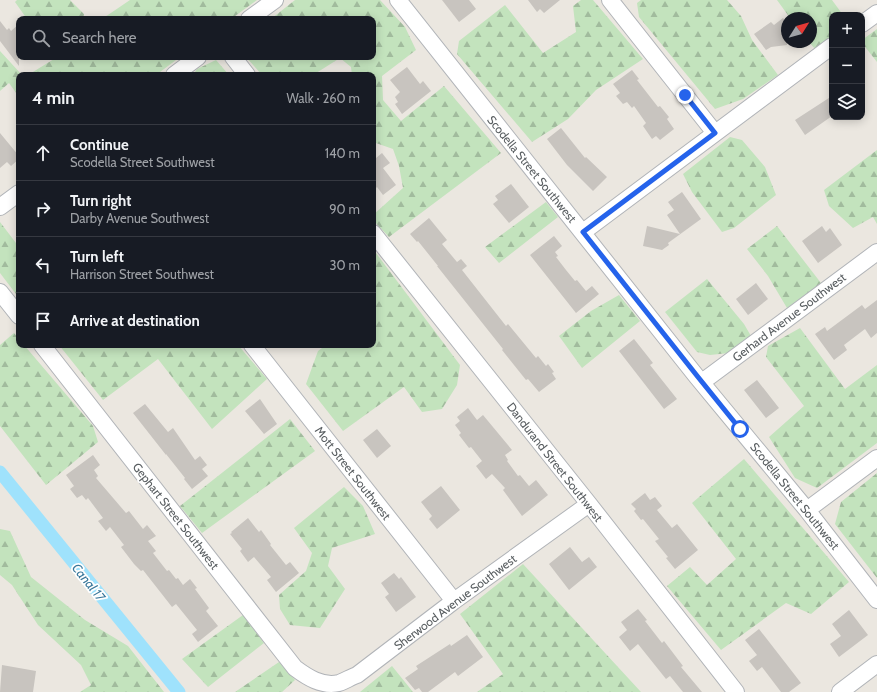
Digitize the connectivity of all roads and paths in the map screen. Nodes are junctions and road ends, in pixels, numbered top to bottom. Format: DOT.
graph roads {
  1 [pos="275,0"];
  2 [pos="398,0"];
  3 [pos="614,1"];
  4 [pos="877,13"];
  5 [pos="253,16"];
  6 [pos="865,22"];
  7 [pos="829,48"];
  8 [pos="194,60"];
  9 [pos="235,60"];
  10 [pos="178,72"];
  11 [pos="245,72"];
  12 [pos="715,133"];
  13 [pos="16,195"];
  14 [pos="0,207"];
  15 [pos="583,232"];
  16 [pos="376,237"];
  17 [pos="877,252"];
  18 [pos="0,292"];
  19 [pos="16,312"];
  20 [pos="44,348"];
  21 [pos="254,348"];
  22 [pos="702,382"];
  23 [pos="877,458"];
  24 [pos="588,504"];
  25 [pos="807,510"];
  26 [pos="877,600"];
  27 [pos="454,601"];
  28 [pos="877,664"];
  29 [pos="315,681"];
  30 [pos="736,692"];
  31 [pos="840,692"];
  1 -- 5 [label="street"];
  2 -- 15 [label="street, Scodella Street Southwest"];
  3 -- 12 [label="street"];
  4 -- 6 [label="street"];
  7 -- 12 [label="street"];
  8 -- 10 [label="street"];
  9 -- 11 [label="street"];
  12 -- 15 [label="street"];
  13 -- 14 [label="street"];
  15 -- 22 [label="street, Scodella Street Southwest"];
  16 -- 24 [label="street, Dandurand Street Southwest"];
  17 -- 22 [label="street, Gerhard Avenue Southwest"];
  18 -- 19 [label="street"];
  20 -- 29 [label="street, Gephart Street Southwest"];
  21 -- 27 [label="street, Mott Street Southwest"];
  22 -- 25 [label="street, Scodella Street Southwest"];
  23 -- 25 [label="street"];
  24 -- 27 [label="street, Sherwood Avenue Southwest"];
  24 -- 30 [label="street, Dandurand Street Southwest"];
  25 -- 26 [label="street, Scodella Street Southwest"];
  27 -- 29 [label="street, Sherwood Avenue Southwest"];
  28 -- 31 [label="street"];
}
